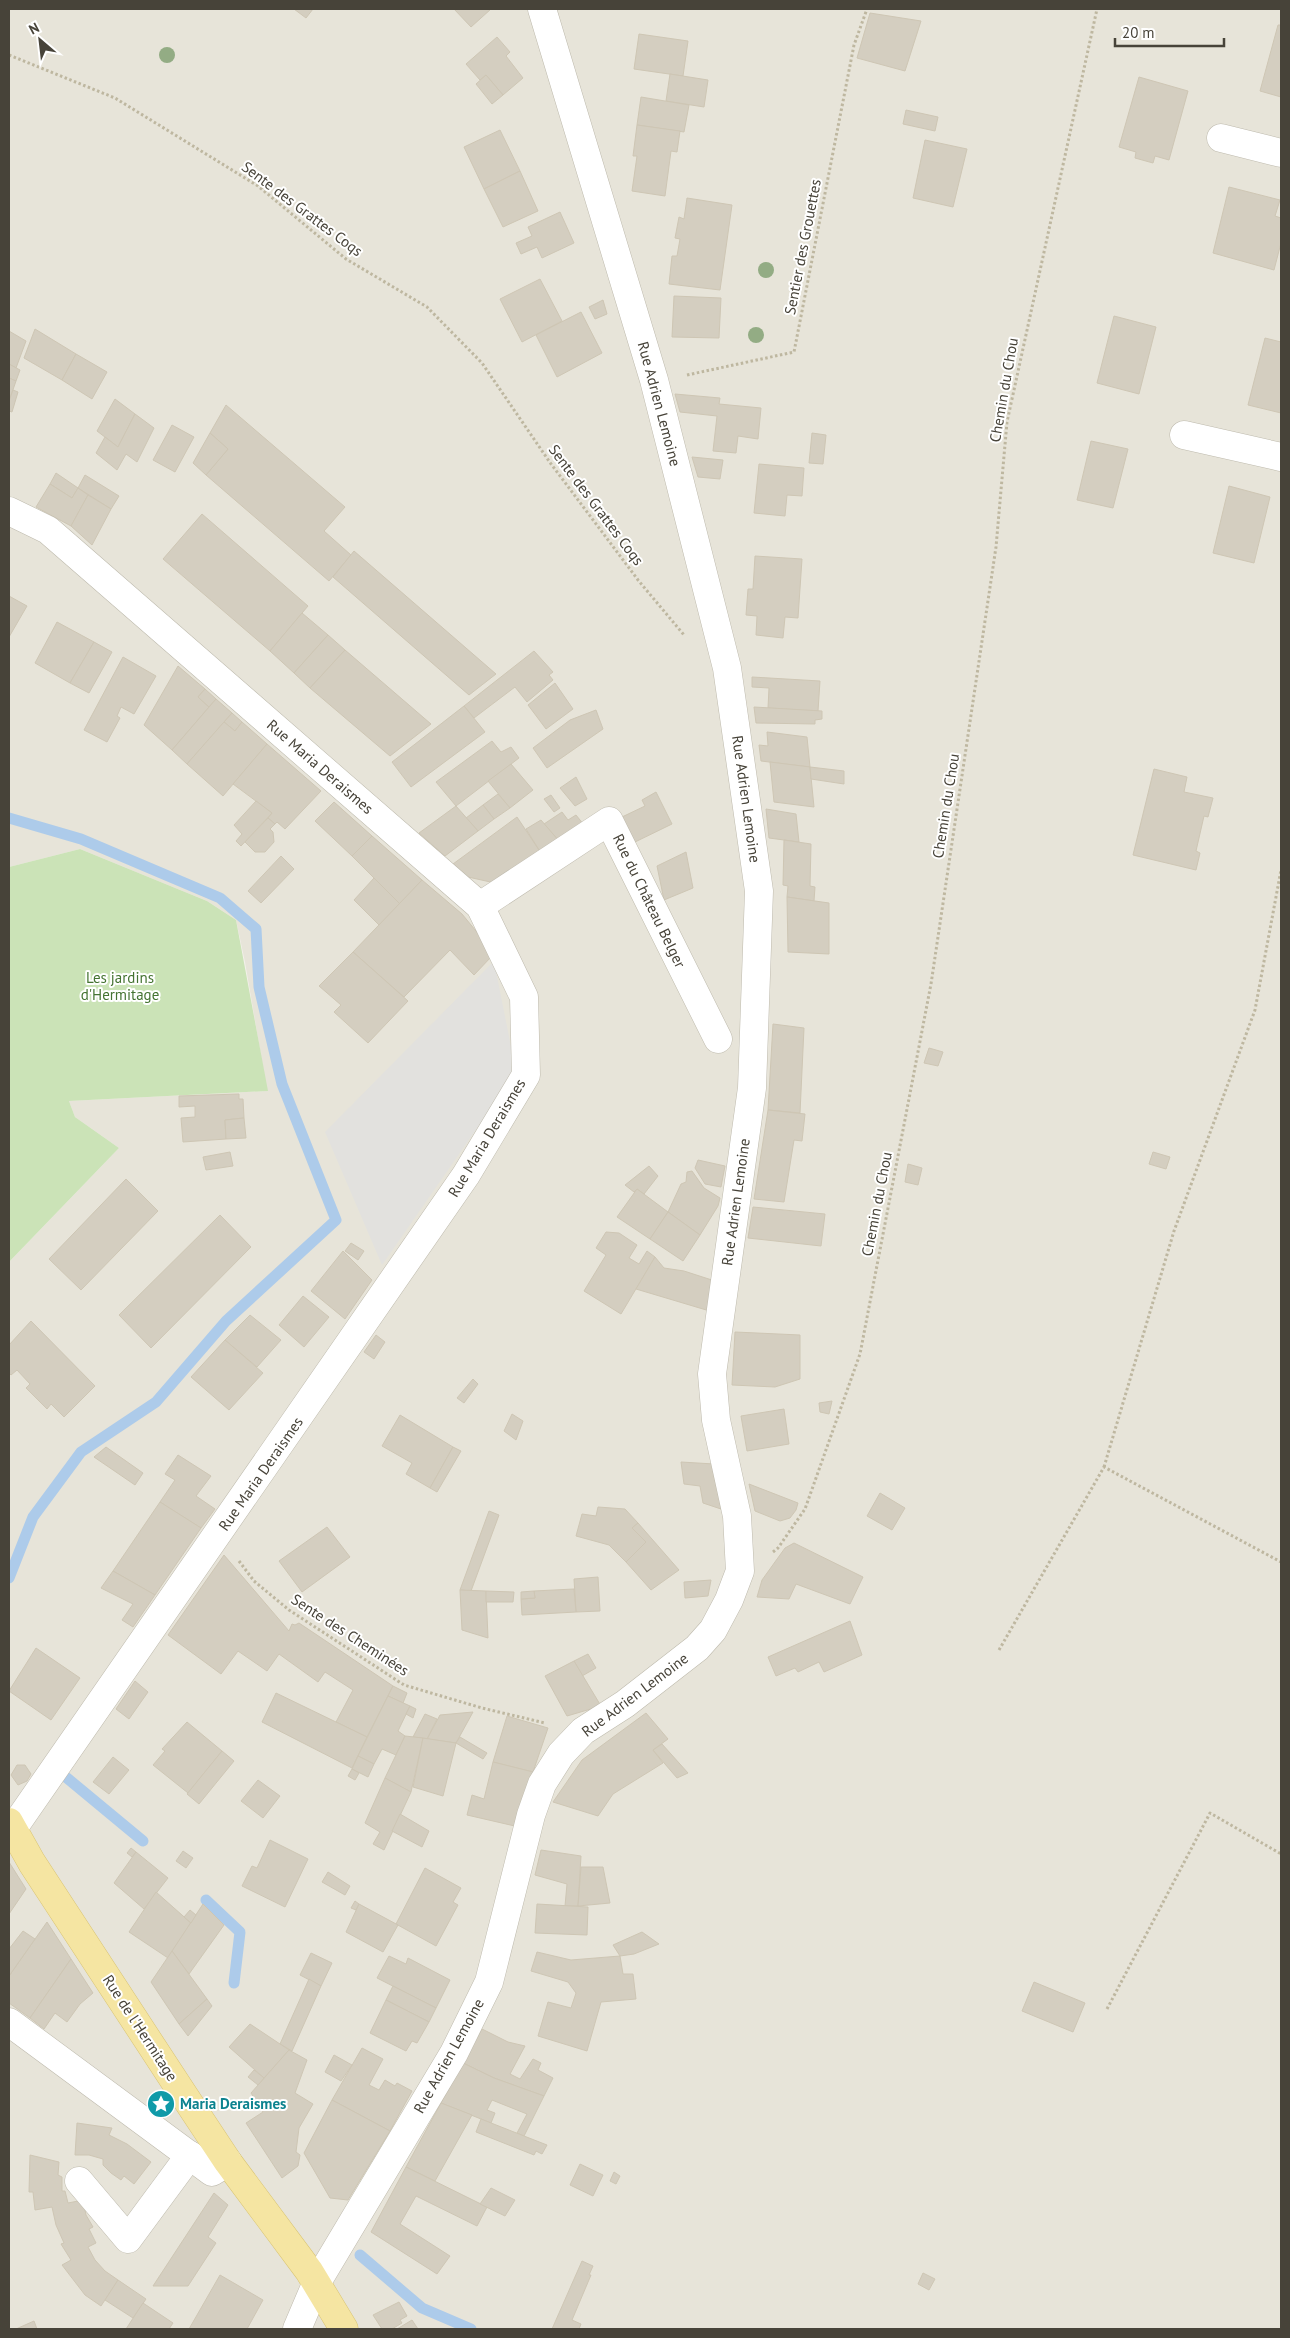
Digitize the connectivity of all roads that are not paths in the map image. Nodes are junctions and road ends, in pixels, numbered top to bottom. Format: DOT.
graph roads {
  1 [pos="542,9"];
  2 [pos="1221,138"];
  3 [pos="1281,154"];
  4 [pos="1184,435"];
  5 [pos="1281,457"];
  6 [pos="9,511"];
  7 [pos="480,906"];
  8 [pos="718,1039"];
  9 [pos="10,1826"];
  10 [pos="9,2022"];
  11 [pos="190,2156"];
  12 [pos="228,2162"];
  13 [pos="79,2181"];
  14 [pos="317,2282"];
  15 [pos="298,2329"];
  16 [pos="344,2329"];
  1 -- 14 [label="street, Rue Adrien Lemoine"];
  2 -- 3 [label="street"];
  4 -- 5 [label="street"];
  6 -- 7 [label="street, Rue Maria Deraismes"];
  7 -- 8 [label="street, Rue du Château Belger"];
  7 -- 9 [label="street, Rue Maria Deraismes"];
  9 -- 12 [label="main road, Rue de l'Hermitage"];
  10 -- 11 [label="street"];
  11 -- 12 [label="street"];
  11 -- 13 [label="street"];
  12 -- 14 [label="main road, Rue de l'Hermitage"];
  14 -- 15 [label="street, Rue Adrien Lemoine"];
  14 -- 16 [label="main road, Rue de l'Hermitage"];
}
